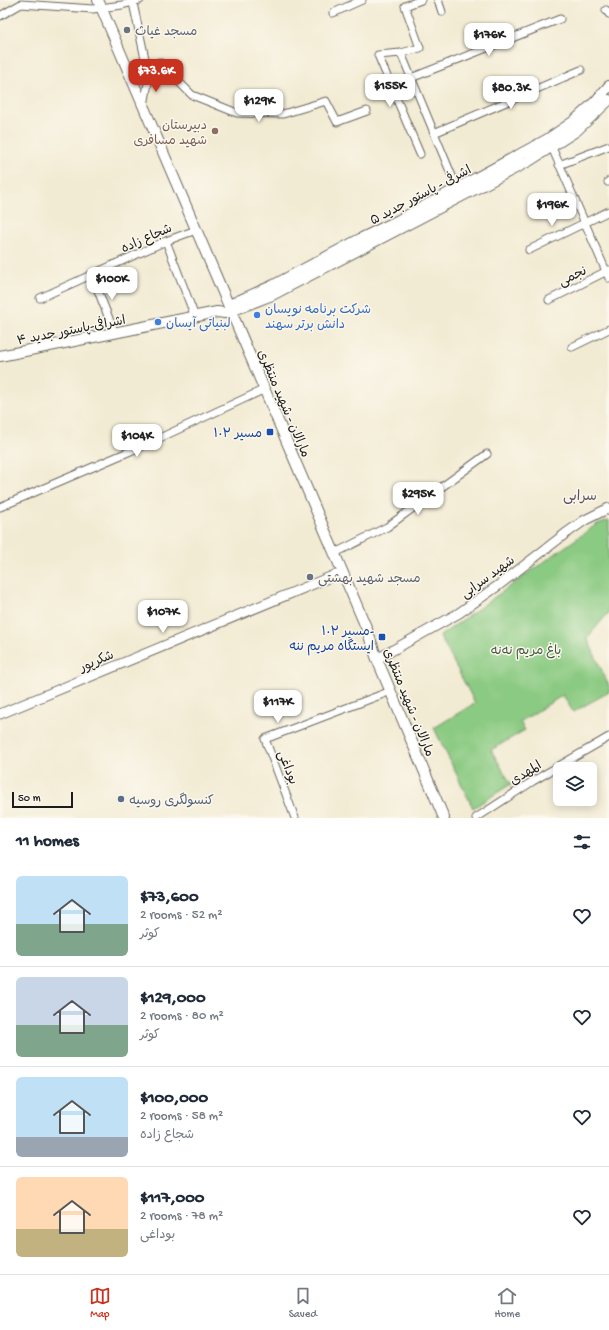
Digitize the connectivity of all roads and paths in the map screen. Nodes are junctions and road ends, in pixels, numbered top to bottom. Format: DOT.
graph roads {
  1 [pos="362,0"];
  2 [pos="421,0"];
  3 [pos="438,0"];
  4 [pos="137,1"];
  5 [pos="100,4"];
  6 [pos="442,12"];
  7 [pos="333,13"];
  8 [pos="0,16"];
  9 [pos="560,18"];
  10 [pos="400,53"];
  11 [pos="581,70"];
  12 [pos="149,77"];
  13 [pos="411,78"];
  14 [pos="609,86"];
  15 [pos="609,100"];
  16 [pos="144,106"];
  17 [pos="367,111"];
  18 [pos="434,133"];
  19 [pos="550,143"];
  20 [pos="609,146"];
  21 [pos="420,154"];
  22 [pos="560,165"];
  23 [pos="459,193"];
  24 [pos="609,211"];
  25 [pos="584,222"];
  26 [pos="196,230"];
  27 [pos="166,241"];
  28 [pos="529,250"];
  29 [pos="608,273"];
  30 [pos="92,275"];
  31 [pos="40,298"];
  32 [pos="549,300"];
  33 [pos="230,308"];
  34 [pos="195,317"];
  35 [pos="609,329"];
  36 [pos="115,334"];
  37 [pos="572,347"];
  38 [pos="0,356"];
  39 [pos="265,389"];
  40 [pos="487,454"];
  41 [pos="0,507"];
  42 [pos="609,508"];
  43 [pos="335,553"];
  44 [pos="335,575"];
  45 [pos="377,659"];
  46 [pos="391,692"];
  47 [pos="0,714"];
  48 [pos="609,737"];
  49 [pos="296,818"];
  50 [pos="444,818"];
  51 [pos="476,818"];
  1 -- 7 [label="street"];
  2 -- 10 [label="street"];
  3 -- 6 [label="street"];
  4 -- 5 [label="street"];
  4 -- 12 [label="street"];
  5 -- 8 [label="street"];
  5 -- 16 [label="main road, مارالان - شهید منتظری"];
  9 -- 13 [label="street"];
  10 -- 13 [label="street"];
  10 -- 21 [label="street"];
  11 -- 18 [label="street"];
  12 -- 16 [label="street"];
  12 -- 17 [label="street"];
  13 -- 18 [label="street"];
  14 -- 19 [label="main road, اشرفی - پاستور جدید ۵"];
  15 -- 19 [label="main road, اشرفی - پاستور جدید ۵"];
  16 -- 26 [label="main road, مارالان - شهید منتظری"];
  18 -- 23 [label="street"];
  19 -- 22 [label="street"];
  19 -- 23 [label="main road, اشرفی - پاستور جدید ۵"];
  20 -- 22 [label="street"];
  22 -- 25 [label="street"];
  23 -- 33 [label="main road, اشرفی - پاستور جدید ۵"];
  24 -- 25 [label="street"];
  25 -- 28 [label="street"];
  25 -- 29 [label="street"];
  26 -- 27 [label="street, شجاع زاده"];
  26 -- 33 [label="main road, مارالان - شهید منتظری"];
  27 -- 30 [label="street, شجاع زاده"];
  27 -- 34 [label="street"];
  29 -- 32 [label="street, نجمی"];
  30 -- 31 [label="street, شجاع زاده"];
  30 -- 36 [label="street"];
  33 -- 34 [label="main road, اشرافی-پاستور جدید ۴"];
  33 -- 39 [label="main road, مارالان - شهید منتظری"];
  34 -- 36 [label="main road, اشرافی-پاستور جدید ۴"];
  35 -- 37 [label="street"];
  36 -- 38 [label="main road, اشرافی-پاستور جدید ۴"];
  39 -- 41 [label="street"];
  39 -- 43 [label="main road, مارالان - شهید منتظری"];
  40 -- 43 [label="street"];
  42 -- 45 [label="street, شهید سرابی"];
  43 -- 45 [label="main road, مارالان - شهید منتظری"];
  44 -- 47 [label="street, شکرپور"];
  45 -- 46 [label="main road, مارالان - شهید منتظری"];
  46 -- 49 [label="street, بوداغی"];
  46 -- 50 [label="main road, مارالان - شهید منتظری"];
  48 -- 51 [label="street, المهدی"];
}
